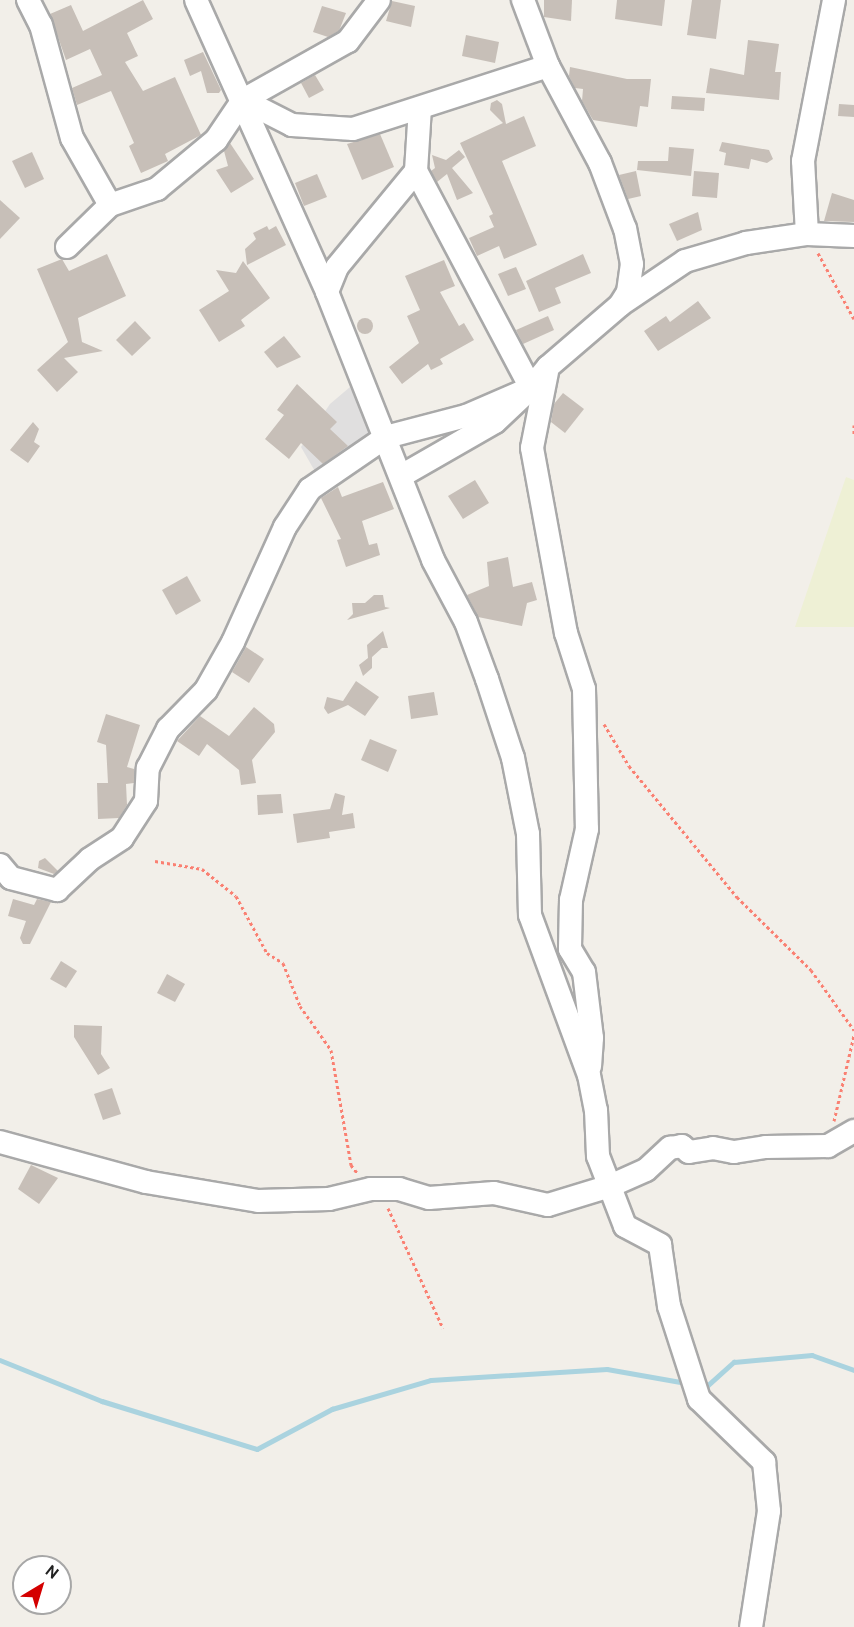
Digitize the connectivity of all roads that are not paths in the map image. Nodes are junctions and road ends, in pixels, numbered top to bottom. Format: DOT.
graph roads {
  1 [pos="28,0"];
  2 [pos="196,0"];
  3 [pos="379,0"];
  4 [pos="523,0"];
  5 [pos="834,0"];
  6 [pos="548,66"];
  7 [pos="243,100"];
  8 [pos="420,108"];
  9 [pos="416,171"];
  10 [pos="110,205"];
  11 [pos="807,234"];
  12 [pos="854,236"];
  13 [pos="67,247"];
  14 [pos="327,292"];
  15 [pos="620,305"];
  16 [pos="548,367"];
  17 [pos="531,388"];
  18 [pos="386,437"];
  19 [pos="401,477"];
  20 [pos="0,865"];
  21 [pos="589,1075"];
  22 [pos="854,1131"];
  23 [pos="0,1142"];
  24 [pos="610,1186"];
  25 [pos="751,1627"];
  1 -- 10 [label="street"];
  2 -- 7 [label="street"];
  3 -- 7 [label="street"];
  4 -- 6 [label="street"];
  5 -- 11 [label="street"];
  6 -- 8 [label="street"];
  6 -- 15 [label="street"];
  7 -- 8 [label="street"];
  7 -- 10 [label="street"];
  7 -- 14 [label="street"];
  8 -- 9 [label="street"];
  9 -- 14 [label="street"];
  9 -- 17 [label="street"];
  10 -- 13 [label="street"];
  11 -- 12 [label="street"];
  11 -- 15 [label="street"];
  14 -- 18 [label="street"];
  15 -- 16 [label="street"];
  16 -- 17 [label="street"];
  16 -- 21 [label="street"];
  17 -- 18 [label="street"];
  17 -- 19 [label="street"];
  18 -- 19 [label="street"];
  18 -- 20 [label="street"];
  19 -- 21 [label="street"];
  21 -- 24 [label="street"];
  22 -- 24 [label="street"];
  23 -- 24 [label="street"];
  24 -- 25 [label="street"];
}
